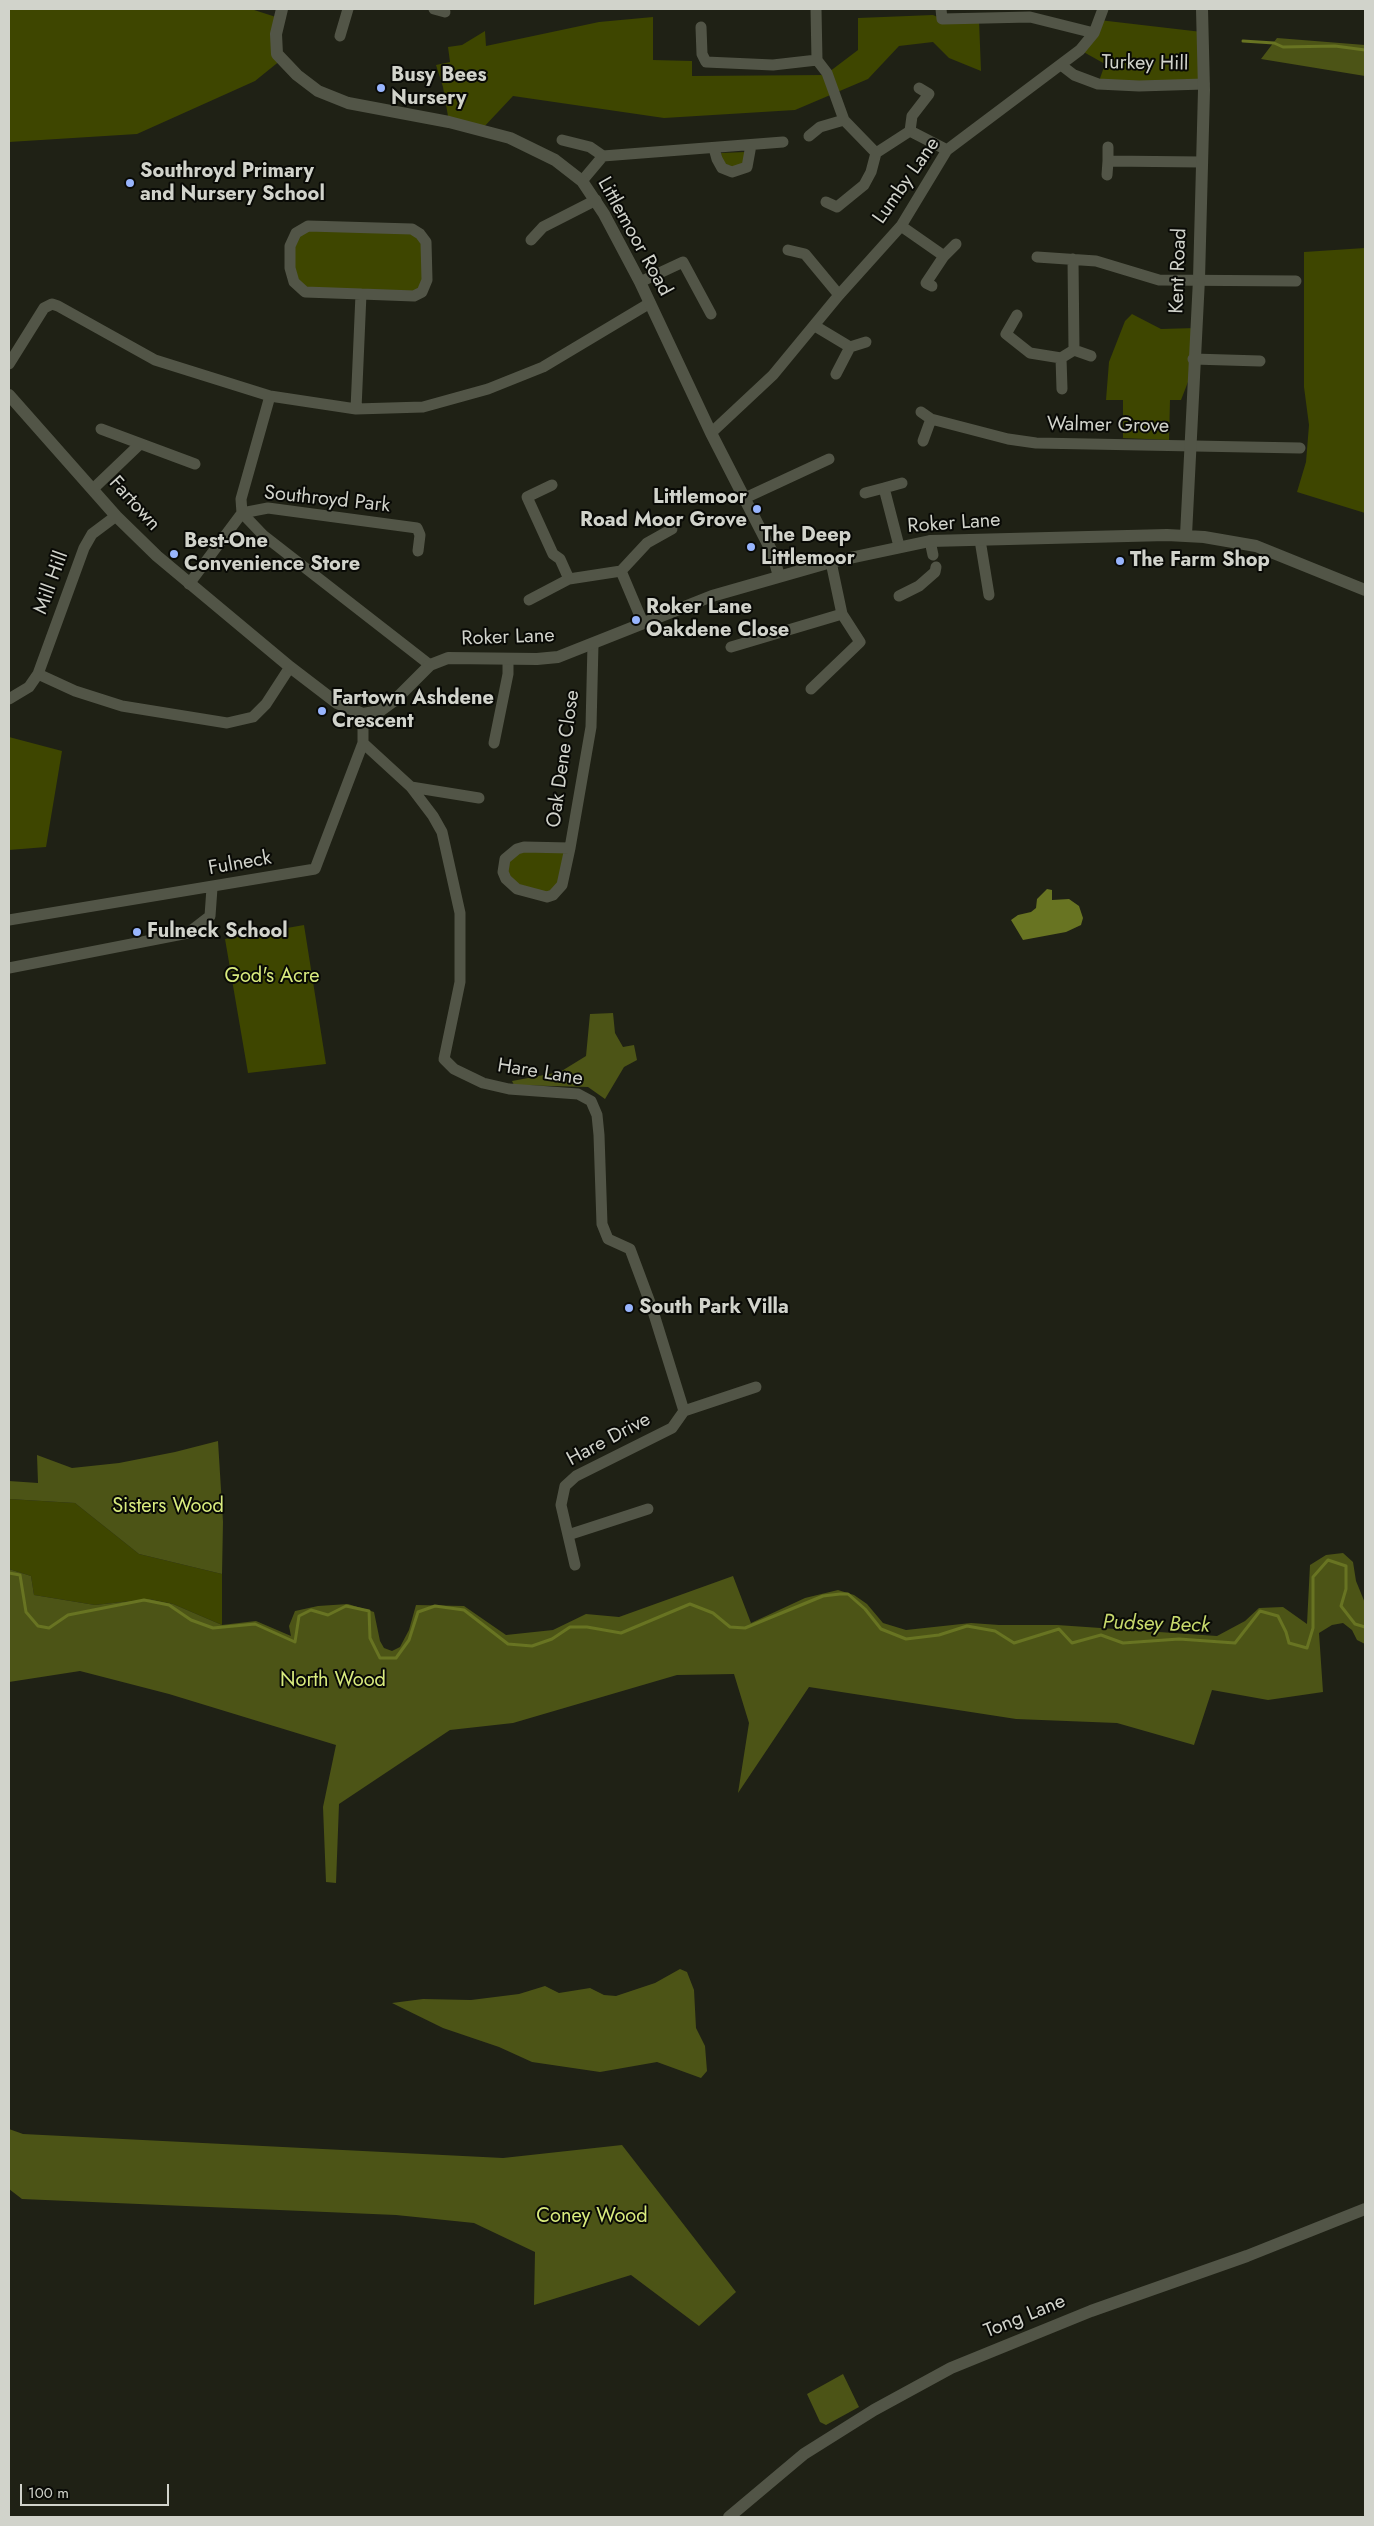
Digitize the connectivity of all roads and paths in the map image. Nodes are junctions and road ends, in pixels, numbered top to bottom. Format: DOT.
graph roads {
  1 [pos="282,9"];
  2 [pos="348,9"];
  3 [pos="816,9"];
  4 [pos="941,9"];
  5 [pos="1103,9"];
  6 [pos="1202,9"];
  7 [pos="1030,13"];
  8 [pos="701,27"];
  9 [pos="1094,33"];
  10 [pos="340,36"];
  11 [pos="817,60"];
  12 [pos="1061,65"];
  13 [pos="1204,84"];
  14 [pos="919,88"];
  15 [pos="844,120"];
  16 [pos="910,131"];
  17 [pos="809,136"];
  18 [pos="562,140"];
  19 [pos="783,142"];
  20 [pos="751,145"];
  21 [pos="1108,147"];
  22 [pos="714,148"];
  23 [pos="947,150"];
  24 [pos="876,154"];
  25 [pos="603,156"];
  26 [pos="1108,161"];
  27 [pos="1201,162"];
  28 [pos="1107,175"];
  29 [pos="582,180"];
  30 [pos="596,200"];
  31 [pos="826,202"];
  32 [pos="901,226"];
  33 [pos="531,240"];
  34 [pos="956,244"];
  35 [pos="788,250"];
  36 [pos="944,256"];
  37 [pos="1037,257"];
  38 [pos="1073,259"];
  39 [pos="1199,279"];
  40 [pos="1296,281"];
  41 [pos="640,282"];
  42 [pos="932,286"];
  43 [pos="360,294"];
  44 [pos="839,295"];
  45 [pos="650,303"];
  46 [pos="710,314"];
  47 [pos="1018,315"];
  48 [pos="816,326"];
  49 [pos="866,342"];
  50 [pos="850,348"];
  51 [pos="1074,350"];
  52 [pos="1091,356"];
  53 [pos="1061,358"];
  54 [pos="1193,359"];
  55 [pos="1260,361"];
  56 [pos="9,364"];
  57 [pos="836,374"];
  58 [pos="1062,390"];
  59 [pos="9,395"];
  60 [pos="270,396"];
  61 [pos="356,408"];
  62 [pos="921,412"];
  63 [pos="931,419"];
  64 [pos="101,429"];
  65 [pos="711,434"];
  66 [pos="923,441"];
  67 [pos="140,444"];
  68 [pos="1189,447"];
  69 [pos="1300,448"];
  70 [pos="829,458"];
  71 [pos="194,464"];
  72 [pos="902,484"];
  73 [pos="552,485"];
  74 [pos="94,488"];
  75 [pos="884,488"];
  76 [pos="865,493"];
  77 [pos="745,498"];
  78 [pos="242,513"];
  79 [pos="116,516"];
  80 [pos="672,529"];
  81 [pos="1186,535"];
  82 [pos="980,540"];
  83 [pos="930,541"];
  84 [pos="899,546"];
  85 [pos="418,551"];
  86 [pos="933,555"];
  87 [pos="831,562"];
  88 [pos="936,567"];
  89 [pos="621,571"];
  90 [pos="779,576"];
  91 [pos="569,579"];
  92 [pos="189,584"];
  93 [pos="1365,590"];
  94 [pos="990,595"];
  95 [pos="899,596"];
  96 [pos="529,600"];
  97 [pos="842,614"];
  98 [pos="643,623"];
  99 [pos="593,644"];
  100 [pos="731,647"];
  101 [pos="508,660"];
  102 [pos="430,665"];
  103 [pos="290,667"];
  104 [pos="38,674"];
  105 [pos="811,689"];
  106 [pos="9,700"];
  107 [pos="363,714"];
  108 [pos="363,743"];
  109 [pos="494,743"];
  110 [pos="411,787"];
  111 [pos="479,798"];
  112 [pos="570,848"];
  113 [pos="212,888"];
  114 [pos="9,920"];
  115 [pos="9,968"];
  116 [pos="756,1387"];
  117 [pos="684,1411"];
  118 [pos="648,1509"];
  119 [pos="568,1535"];
  120 [pos="575,1566"];
  121 [pos="1365,2209"];
  122 [pos="729,2517"];
  1 -- 29 [label="street, Littlemoor Road"];
  2 -- 10 [label="street"];
  3 -- 11 [label="street"];
  4 -- 7 [label="street"];
  5 -- 9 [label="street, Lumby Lane"];
  6 -- 13 [label="street, Kent Road"];
  7 -- 9 [label="street"];
  8 -- 11 [label="street"];
  9 -- 12 [label="street, Lumby Lane"];
  11 -- 15 [label="street"];
  12 -- 13 [label="street, Turkey Hill"];
  12 -- 23 [label="street, Lumby Lane"];
  13 -- 27 [label="street, Kent Road"];
  14 -- 16 [label="street"];
  15 -- 17 [label="street"];
  15 -- 24 [label="street"];
  16 -- 23 [label="street"];
  16 -- 24 [label="street"];
  18 -- 25 [label="street"];
  19 -- 20 [label="street"];
  20 -- 22 [label="street"];
  20 -- 22 [label="street"];
  21 -- 26 [label="street"];
  22 -- 25 [label="street"];
  23 -- 32 [label="street, Lumby Lane"];
  24 -- 31 [label="street"];
  25 -- 29 [label="street"];
  26 -- 27 [label="street"];
  26 -- 28 [label="street"];
  27 -- 39 [label="street, Kent Road"];
  29 -- 30 [label="street, Littlemoor Road"];
  30 -- 33 [label="street"];
  30 -- 41 [label="street, Littlemoor Road"];
  32 -- 36 [label="street"];
  32 -- 44 [label="street, Lumby Lane"];
  34 -- 36 [label="street"];
  35 -- 44 [label="street"];
  36 -- 42 [label="street"];
  37 -- 38 [label="street"];
  38 -- 39 [label="street"];
  38 -- 51 [label="street"];
  39 -- 40 [label="street"];
  39 -- 54 [label="street, Kent Road"];
  41 -- 45 [label="street, Littlemoor Road"];
  41 -- 46 [label="street"];
  43 -- 43 [label="street"];
  43 -- 61 [label="street"];
  44 -- 48 [label="street, Lumby Lane"];
  45 -- 61 [label="street"];
  45 -- 65 [label="street, Littlemoor Road"];
  47 -- 53 [label="street"];
  48 -- 50 [label="street"];
  48 -- 65 [label="street, Lumby Lane"];
  49 -- 50 [label="street"];
  50 -- 57 [label="street"];
  51 -- 52 [label="street"];
  51 -- 53 [label="street"];
  53 -- 58 [label="street"];
  54 -- 55 [label="street"];
  54 -- 68 [label="street, Kent Road"];
  56 -- 60 [label="street"];
  59 -- 74 [label="street, Fartown"];
  60 -- 61 [label="street"];
  60 -- 78 [label="street"];
  62 -- 63 [label="street, Walmer Grove"];
  63 -- 66 [label="street"];
  63 -- 68 [label="street, Walmer Grove"];
  64 -- 67 [label="street"];
  65 -- 77 [label="street, Littlemoor Road"];
  67 -- 71 [label="street"];
  67 -- 74 [label="street"];
  68 -- 69 [label="street, Walmer Grove"];
  68 -- 81 [label="street, Kent Road"];
  70 -- 77 [label="street"];
  72 -- 75 [label="street"];
  73 -- 91 [label="street"];
  74 -- 79 [label="street, Fartown"];
  75 -- 76 [label="street"];
  75 -- 84 [label="street"];
  77 -- 90 [label="street, Littlemoor Road"];
  78 -- 85 [label="street, Southroyd Park"];
  78 -- 92 [label="street"];
  78 -- 102 [label="street, Southroyd Park"];
  79 -- 92 [label="street, Fartown"];
  79 -- 104 [label="street, Mill Hill"];
  80 -- 89 [label="street"];
  81 -- 82 [label="street, Roker Lane"];
  81 -- 93 [label="street, Roker Lane"];
  82 -- 83 [label="street, Roker Lane"];
  82 -- 94 [label="street"];
  83 -- 84 [label="street, Roker Lane"];
  83 -- 86 [label="street"];
  84 -- 87 [label="street, Roker Lane"];
  87 -- 90 [label="street, Roker Lane"];
  87 -- 97 [label="street"];
  88 -- 95 [label="street"];
  89 -- 91 [label="street"];
  89 -- 98 [label="street"];
  90 -- 98 [label="street, Roker Lane"];
  91 -- 96 [label="street"];
  92 -- 103 [label="street, Fartown"];
  97 -- 100 [label="street"];
  97 -- 105 [label="street"];
  98 -- 99 [label="street, Roker Lane"];
  99 -- 101 [label="street, Roker Lane"];
  99 -- 112 [label="street, Oak Dene Close"];
  101 -- 102 [label="street, Roker Lane"];
  101 -- 109 [label="street"];
  102 -- 107 [label="street, Roker Lane"];
  103 -- 104 [label="street"];
  103 -- 107 [label="street, Fartown"];
  104 -- 106 [label="street"];
  107 -- 108 [label="street, Fulneck"];
  108 -- 110 [label="street, Hare Lane"];
  108 -- 113 [label="street, Fulneck"];
  110 -- 111 [label="street"];
  110 -- 117 [label="street, Hare Lane"];
  112 -- 112 [label="street, Oak Dene Close"];
  113 -- 114 [label="street, Fulneck"];
  113 -- 115 [label="street"];
  116 -- 117 [label="street"];
  117 -- 119 [label="street, Hare Drive"];
  118 -- 119 [label="street"];
  119 -- 120 [label="street, Hare Drive"];
  121 -- 122 [label="street, Tong Lane"];
}
